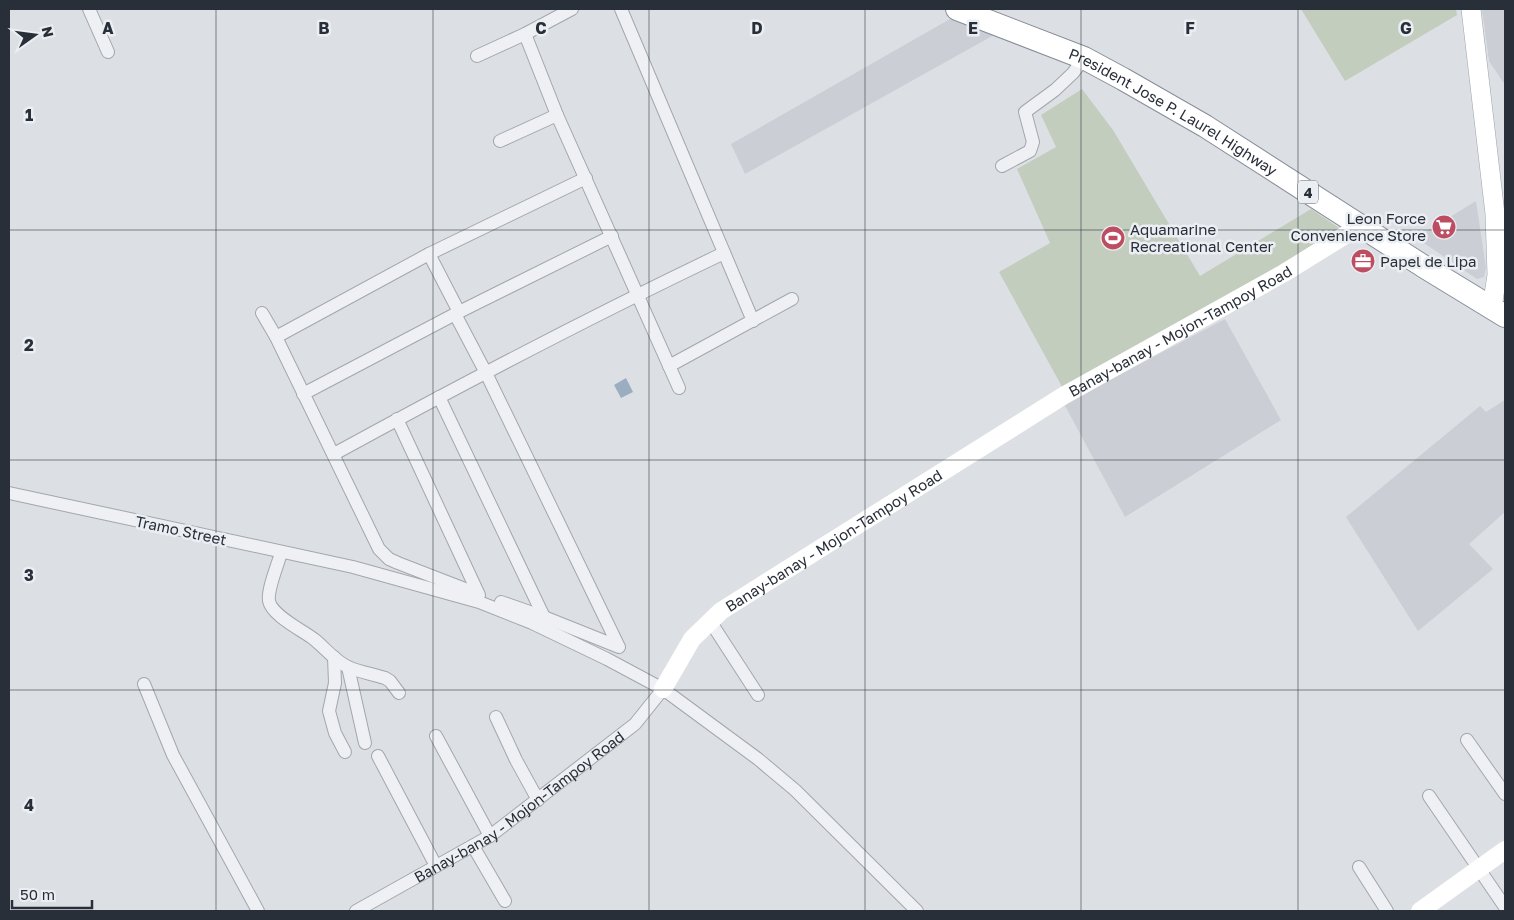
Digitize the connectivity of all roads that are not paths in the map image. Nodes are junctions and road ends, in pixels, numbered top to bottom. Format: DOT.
graph roads {
  1 [pos="89,9"];
  2 [pos="572,9"];
  3 [pos="621,9"];
  4 [pos="958,9"];
  5 [pos="1471,9"];
  6 [pos="525,34"];
  7 [pos="108,52"];
  8 [pos="477,56"];
  9 [pos="1084,58"];
  10 [pos="557,115"];
  11 [pos="500,141"];
  12 [pos="1002,166"];
  13 [pos="586,178"];
  14 [pos="1360,226"];
  15 [pos="612,236"];
  16 [pos="724,253"];
  17 [pos="429,254"];
  18 [pos="638,294"];
  19 [pos="792,299"];
  20 [pos="1499,312"];
  21 [pos="457,313"];
  22 [pos="262,314"];
  23 [pos="753,321"];
  24 [pos="276,337"];
  25 [pos="669,366"];
  26 [pos="486,373"];
  27 [pos="679,388"];
  28 [pos="303,394"];
  29 [pos="439,397"];
  30 [pos="397,420"];
  31 [pos="334,454"];
  32 [pos="9,493"];
  33 [pos="281,552"];
  34 [pos="479,595"];
  35 [pos="544,617"];
  36 [pos="710,621"];
  37 [pos="334,657"];
  38 [pos="348,667"];
  39 [pos="144,684"];
  40 [pos="663,689"];
  41 [pos="399,693"];
  42 [pos="758,695"];
  43 [pos="496,717"];
  44 [pos="436,736"];
  45 [pos="1466,740"];
  46 [pos="365,743"];
  47 [pos="345,752"];
  48 [pos="378,756"];
  49 [pos="1505,794"];
  50 [pos="1429,796"];
  51 [pos="538,800"];
  52 [pos="490,836"];
  53 [pos="473,846"];
  54 [pos="1505,850"];
  55 [pos="436,866"];
  56 [pos="1359,867"];
  57 [pos="1480,868"];
  58 [pos="505,901"];
  59 [pos="1505,907"];
  60 [pos="364,909"];
  61 [pos="258,911"];
  62 [pos="917,911"];
  63 [pos="1387,911"];
  64 [pos="1420,911"];
  1 -- 7 [label="street"];
  2 -- 6 [label="street"];
  3 -- 16 [label="street"];
  4 -- 9 [label="highway, President Jose P. Laurel Highway / 4"];
  5 -- 20 [label="main road"];
  6 -- 8 [label="street"];
  6 -- 10 [label="street"];
  9 -- 12 [label="street"];
  9 -- 14 [label="highway, President Jose P. Laurel Highway / 4"];
  10 -- 11 [label="street"];
  10 -- 13 [label="street"];
  13 -- 15 [label="street"];
  13 -- 17 [label="street"];
  14 -- 20 [label="highway, President Jose P. Laurel Highway / 4"];
  14 -- 36 [label="street, Banay-banay - Mojon-Tampoy Road"];
  15 -- 18 [label="street"];
  15 -- 21 [label="street"];
  16 -- 18 [label="street"];
  16 -- 23 [label="street"];
  17 -- 21 [label="street"];
  17 -- 24 [label="street"];
  18 -- 25 [label="street"];
  18 -- 26 [label="street"];
  19 -- 23 [label="street"];
  21 -- 26 [label="street"];
  21 -- 28 [label="street"];
  22 -- 24 [label="street"];
  23 -- 25 [label="street"];
  24 -- 28 [label="street"];
  25 -- 27 [label="street"];
  26 -- 29 [label="street"];
  26 -- 35 [label="street"];
  28 -- 31 [label="street"];
  29 -- 30 [label="street"];
  29 -- 35 [label="street"];
  30 -- 31 [label="street"];
  30 -- 34 [label="street"];
  31 -- 34 [label="street"];
  32 -- 33 [label="street, Tramo Street"];
  33 -- 37 [label="street"];
  33 -- 40 [label="street, Tramo Street"];
  34 -- 35 [label="street"];
  36 -- 40 [label="street, Banay-banay - Mojon-Tampoy Road"];
  36 -- 42 [label="street"];
  37 -- 38 [label="street"];
  37 -- 47 [label="street"];
  38 -- 41 [label="street"];
  38 -- 46 [label="street"];
  39 -- 61 [label="street"];
  40 -- 51 [label="street, Banay-banay - Mojon-Tampoy Road"];
  40 -- 62 [label="street, Tramo Street"];
  43 -- 51 [label="street"];
  44 -- 52 [label="street"];
  45 -- 49 [label="street"];
  48 -- 55 [label="street"];
  50 -- 57 [label="street"];
  51 -- 52 [label="street, Banay-banay - Mojon-Tampoy Road"];
  52 -- 53 [label="street, Banay-banay - Mojon-Tampoy Road"];
  53 -- 55 [label="street, Banay-banay - Mojon-Tampoy Road"];
  53 -- 58 [label="street"];
  54 -- 57 [label="street"];
  55 -- 60 [label="street, Banay-banay - Mojon-Tampoy Road"];
  56 -- 63 [label="street"];
  57 -- 59 [label="street"];
  57 -- 64 [label="street"];
}
